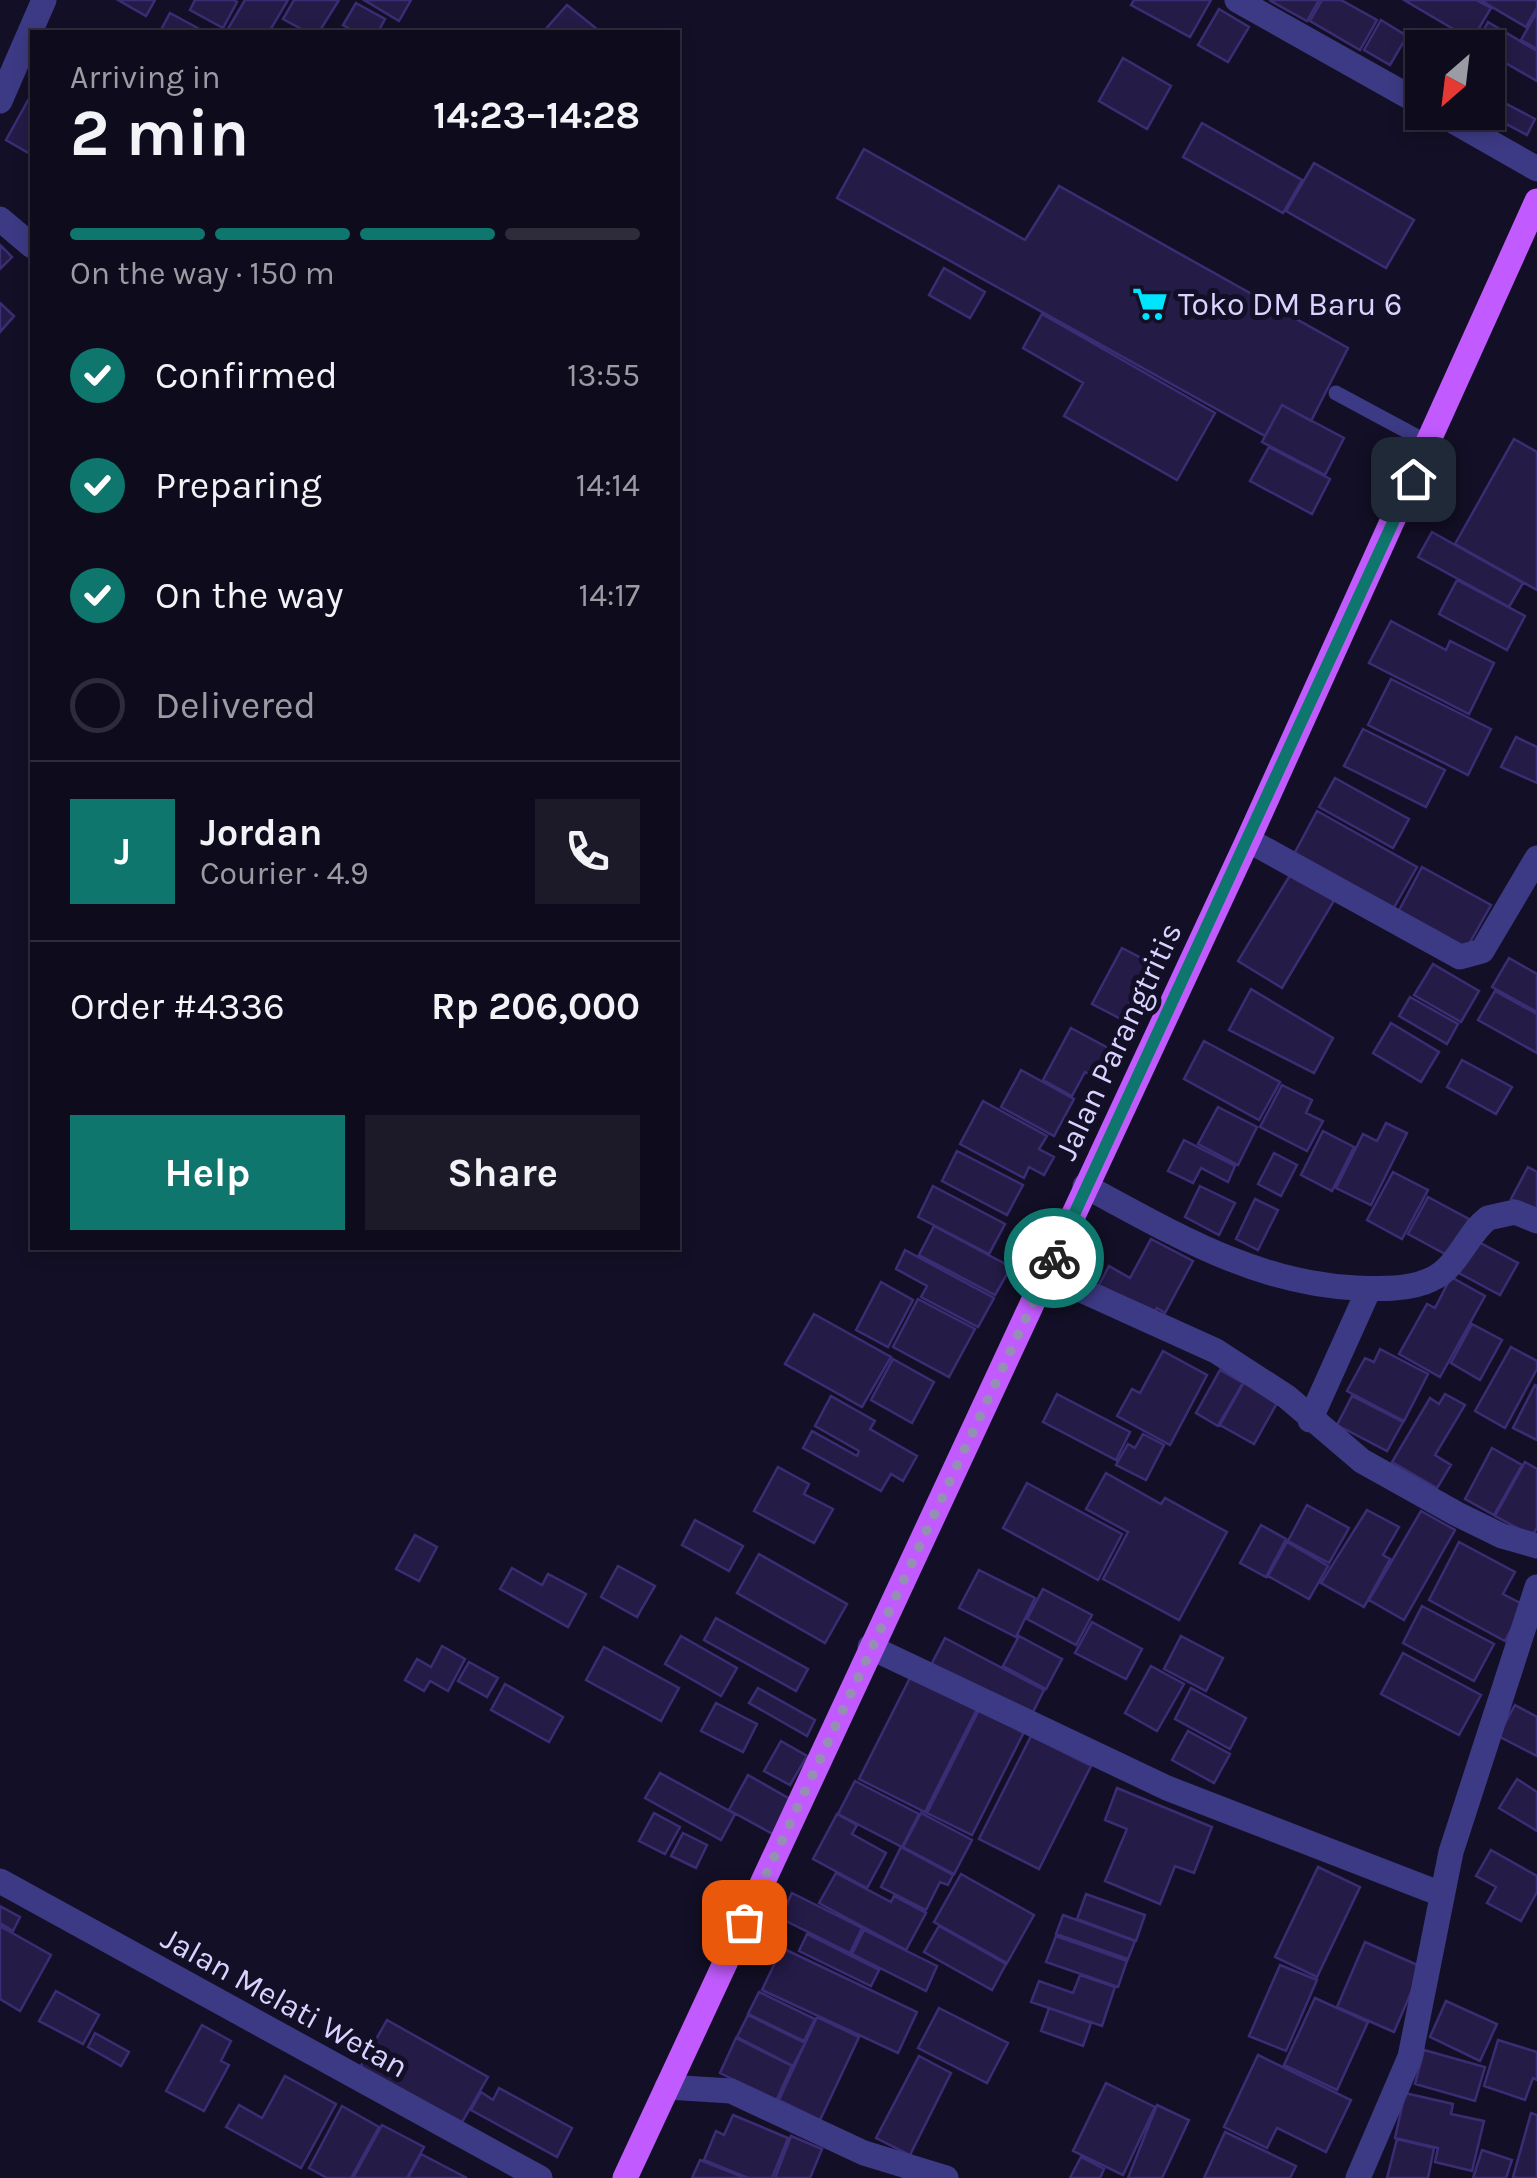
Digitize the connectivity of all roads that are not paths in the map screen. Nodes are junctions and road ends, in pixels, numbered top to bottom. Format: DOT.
graph roads {
  1 [pos="44,0"];
  2 [pos="1238,0"];
  3 [pos="31,30"];
  4 [pos="30,32"];
  5 [pos="1405,94"];
  6 [pos="0,102"];
  7 [pos="1469,130"];
  8 [pos="1537,169"];
  9 [pos="1537,201"];
  10 [pos="0,218"];
  11 [pos="30,244"];
  12 [pos="1336,393"];
  13 [pos="1429,443"];
  14 [pos="1248,840"];
  15 [pos="1537,858"];
  16 [pos="1086,1186"];
  17 [pos="1537,1221"];
  18 [pos="1046,1274"];
  19 [pos="1369,1289"];
  20 [pos="1310,1420"];
  21 [pos="1537,1546"];
  22 [pos="1537,1587"];
  23 [pos="870,1647"];
  24 [pos="0,1881"];
  25 [pos="1441,1894"];
  26 [pos="667,2087"];
  27 [pos="540,2178"];
  28 [pos="625,2178"];
  29 [pos="946,2178"];
  30 [pos="1358,2178"];
  1 -- 3 [label="street"];
  2 -- 5 [label="street"];
  4 -- 6 [label="street"];
  7 -- 8 [label="street"];
  9 -- 13 [label="main road, Jalan Parangtritis"];
  10 -- 11 [label="street"];
  12 -- 13 [label="lane"];
  13 -- 14 [label="main road, Jalan Parangtritis"];
  14 -- 15 [label="street"];
  14 -- 16 [label="main road, Jalan Parangtritis"];
  16 -- 18 [label="main road, Jalan Parangtritis"];
  16 -- 19 [label="street"];
  17 -- 19 [label="street"];
  18 -- 20 [label="street"];
  18 -- 23 [label="main road, Jalan Parangtritis"];
  19 -- 20 [label="street"];
  20 -- 21 [label="street"];
  22 -- 25 [label="street"];
  23 -- 25 [label="street"];
  23 -- 26 [label="main road, Jalan Parangtritis"];
  24 -- 27 [label="street, Jalan Melati Wetan"];
  25 -- 30 [label="street"];
  26 -- 28 [label="main road, Jalan Parangtritis"];
  26 -- 29 [label="street"];
}
